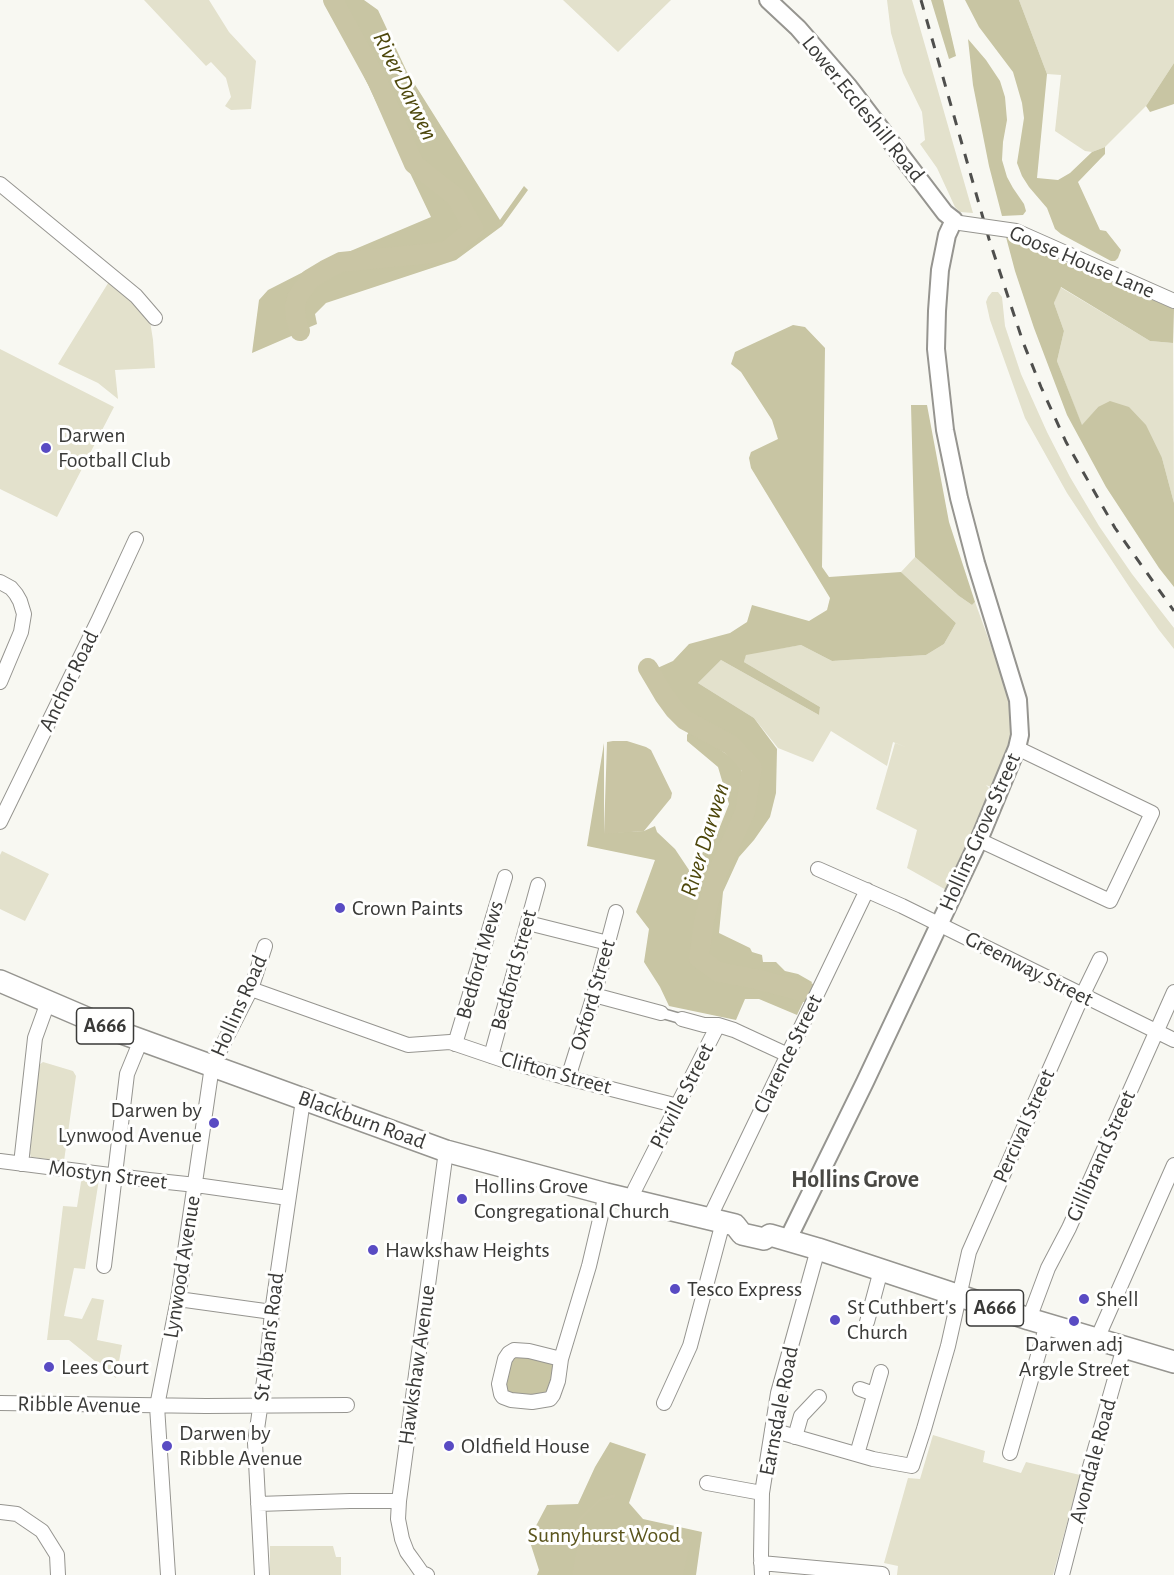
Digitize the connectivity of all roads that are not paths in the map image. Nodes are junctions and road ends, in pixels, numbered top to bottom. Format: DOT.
graph roads {
  1 [pos="768,0"];
  2 [pos="0,184"];
  3 [pos="957,222"];
  4 [pos="1174,301"];
  5 [pos="155,318"];
  6 [pos="136,539"];
  7 [pos="0,582"];
  8 [pos="0,682"];
  9 [pos="1017,748"];
  10 [pos="0,822"];
  11 [pos="979,840"];
  12 [pos="819,868"];
  13 [pos="505,877"];
  14 [pos="538,885"];
  15 [pos="867,890"];
  16 [pos="616,912"];
  17 [pos="528,923"];
  18 [pos="939,925"];
  19 [pos="608,943"];
  20 [pos="265,946"];
  21 [pos="1100,959"];
  22 [pos="0,981"];
  23 [pos="251,989"];
  24 [pos="1174,992"];
  25 [pos="594,995"];
  26 [pos="1082,996"];
  27 [pos="48,1002"];
  28 [pos="661,1013"];
  29 [pos="682,1019"];
  30 [pos="718,1025"];
  31 [pos="1157,1032"];
  32 [pos="141,1040"];
  33 [pos="1174,1040"];
  34 [pos="455,1044"];
  35 [pos="788,1055"];
  36 [pos="491,1056"];
  37 [pos="212,1066"];
  38 [pos="568,1078"];
  39 [pos="303,1100"];
  40 [pos="678,1106"];
  41 [pos="446,1151"];
  42 [pos="0,1161"];
  43 [pos="21,1164"];
  44 [pos="1174,1165"];
  45 [pos="115,1176"];
  46 [pos="196,1185"];
  47 [pos="606,1194"];
  48 [pos="288,1198"];
  49 [pos="631,1199"];
  50 [pos="722,1222"];
  51 [pos="779,1238"];
  52 [pos="818,1249"];
  53 [pos="104,1266"];
  54 [pos="881,1270"];
  55 [pos="958,1296"];
  56 [pos="178,1299"];
  57 [pos="272,1312"];
  58 [pos="1038,1321"];
  59 [pos="867,1322"];
  60 [pos="1097,1339"];
  61 [pos="1124,1347"];
  62 [pos="561,1359"];
  63 [pos="1174,1362"];
  64 [pos="881,1372"];
  65 [pos="860,1389"];
  66 [pos="874,1394"];
  67 [pos="819,1397"];
  68 [pos="664,1403"];
  69 [pos="0,1404"];
  70 [pos="346,1405"];
  71 [pos="157,1406"];
  72 [pos="261,1406"];
  73 [pos="772,1430"];
  74 [pos="795,1437"];
  75 [pos="1010,1453"];
  76 [pos="857,1454"];
  77 [pos="707,1483"];
  78 [pos="762,1493"];
  79 [pos="399,1501"];
  80 [pos="258,1504"];
  81 [pos="0,1512"];
  82 [pos="762,1569"];
  83 [pos="424,1574"];
  84 [pos="882,1574"];
  85 [pos="58,1575"];
  86 [pos="168,1575"];
  87 [pos="262,1575"];
  88 [pos="1062,1575"];
  1 -- 3 [label="street, Lower Eccleshill Road"];
  2 -- 5 [label="street"];
  3 -- 4 [label="street, Goose House Lane, bridge"];
  3 -- 9 [label="street, Hollins Grove Street"];
  6 -- 10 [label="street, Anchor Road"];
  7 -- 8 [label="street"];
  9 -- 11 [label="street, Hollins Grove Street"];
  9 -- 11 [label="street"];
  11 -- 18 [label="street, Hollins Grove Street"];
  12 -- 15 [label="street, Greenway Street"];
  13 -- 34 [label="street, Bedford Mews"];
  14 -- 17 [label="street, Bedford Street"];
  15 -- 18 [label="street, Greenway Street"];
  15 -- 35 [label="street, Clarence Street"];
  16 -- 19 [label="street, Oxford Street"];
  17 -- 19 [label="street"];
  17 -- 36 [label="street, Bedford Street"];
  18 -- 26 [label="street, Greenway Street"];
  18 -- 51 [label="street, Hollins Grove Street"];
  19 -- 25 [label="street, Oxford Street"];
  20 -- 23 [label="street, Hollins Road"];
  21 -- 26 [label="street, Percival Street"];
  22 -- 27 [label="highway, Blackburn Road / A666"];
  23 -- 34 [label="street, Clifton Street"];
  23 -- 37 [label="street, Hollins Road"];
  24 -- 31 [label="street, Gillibrand Street"];
  25 -- 28 [label="street"];
  25 -- 38 [label="street, Oxford Street"];
  26 -- 31 [label="street, Greenway Street"];
  26 -- 55 [label="street, Percival Street"];
  27 -- 32 [label="highway, Blackburn Road / A666"];
  27 -- 43 [label="street"];
  28 -- 29 [label="street"];
  29 -- 30 [label="street, Pitville Street"];
  30 -- 35 [label="street, Pitville Street"];
  30 -- 40 [label="street, Pitville Street"];
  31 -- 33 [label="street, Greenway Street"];
  31 -- 58 [label="street, Gillibrand Street"];
  32 -- 37 [label="highway, Blackburn Road / A666"];
  32 -- 45 [label="street"];
  34 -- 36 [label="street, Clifton Street"];
  35 -- 50 [label="street, Clarence Street"];
  36 -- 38 [label="street, Clifton Street"];
  37 -- 39 [label="highway, Blackburn Road / A666"];
  37 -- 46 [label="street, Lynwood Avenue"];
  38 -- 40 [label="street, Clifton Street"];
  39 -- 41 [label="highway, Blackburn Road / A666"];
  39 -- 48 [label="street, St Alban's Road"];
  40 -- 49 [label="street, Pitville Street"];
  41 -- 47 [label="highway, Blackburn Road / A666"];
  41 -- 79 [label="street, Hawkshaw Avenue"];
  42 -- 43 [label="street, Mostyn Street"];
  43 -- 45 [label="street, Mostyn Street"];
  44 -- 60 [label="street"];
  45 -- 46 [label="street, Mostyn Street"];
  45 -- 53 [label="street"];
  46 -- 48 [label="street, Mostyn Street"];
  46 -- 56 [label="street, Lynwood Avenue"];
  47 -- 49 [label="highway, Blackburn Road / A666"];
  47 -- 62 [label="street"];
  48 -- 57 [label="street, St Alban's Road"];
  49 -- 50 [label="highway, Blackburn Road / A666"];
  50 -- 51 [label="highway, Blackburn Road / A666"];
  50 -- 68 [label="street, Clarence Street"];
  51 -- 52 [label="highway, Blackburn Road / A666"];
  52 -- 54 [label="highway, Blackburn Road / A666"];
  52 -- 73 [label="street, Earnsdale Road"];
  54 -- 55 [label="highway, Blackburn Road / A666"];
  54 -- 59 [label="street"];
  55 -- 58 [label="highway, Blackburn Road / A666"];
  55 -- 76 [label="street, Percival Street"];
  56 -- 57 [label="street"];
  56 -- 71 [label="street, Lynwood Avenue"];
  57 -- 72 [label="street, St Alban's Road"];
  58 -- 60 [label="highway, Blackburn Road / A666"];
  58 -- 75 [label="street, Gillibrand Street"];
  60 -- 61 [label="highway, Blackburn Road / A666"];
  61 -- 63 [label="highway, Blackburn Road / A666"];
  61 -- 88 [label="street, Avondale Road"];
  62 -- 62 [label="street"];
  64 -- 66 [label="street"];
  65 -- 66 [label="street"];
  66 -- 76 [label="street"];
  67 -- 74 [label="street"];
  69 -- 71 [label="street, Ribble Avenue"];
  70 -- 72 [label="street, Ribble Avenue"];
  71 -- 72 [label="street, Ribble Avenue"];
  71 -- 86 [label="street, Lynwood Avenue"];
  72 -- 80 [label="street, St Alban's Road"];
  73 -- 74 [label="street"];
  73 -- 78 [label="street, Earnsdale Road"];
  74 -- 76 [label="street"];
  77 -- 78 [label="street"];
  78 -- 82 [label="street, Earnsdale Road"];
  79 -- 80 [label="street"];
  79 -- 83 [label="street, Hawkshaw Avenue"];
  80 -- 87 [label="street, St Alban's Road"];
  81 -- 85 [label="street"];
  82 -- 84 [label="street"];
}
